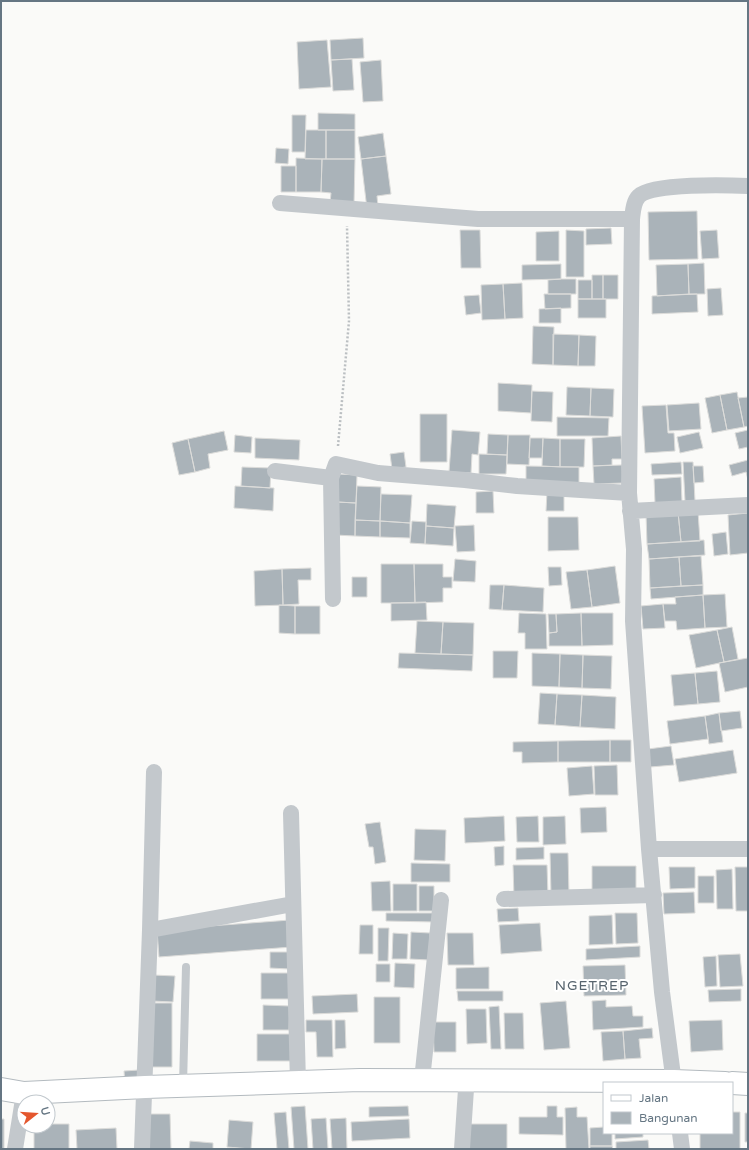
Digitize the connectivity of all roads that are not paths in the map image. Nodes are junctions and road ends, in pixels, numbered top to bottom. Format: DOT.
graph roads {
  1 [pos="748,186"];
  2 [pos="280,203"];
  3 [pos="632,219"];
  4 [pos="275,471"];
  5 [pos="334,471"];
  6 [pos="629,493"];
  7 [pos="748,505"];
  8 [pos="630,511"];
  9 [pos="333,600"];
  10 [pos="154,772"];
  11 [pos="291,813"];
  12 [pos="649,849"];
  13 [pos="748,850"];
  14 [pos="654,895"];
  15 [pos="504,899"];
  16 [pos="441,900"];
  17 [pos="293,904"];
  18 [pos="150,930"];
  19 [pos="186,967"];
  20 [pos="422,1080"];
  21 [pos="464,1080"];
  22 [pos="674,1082"];
  23 [pos="298,1083"];
  24 [pos="733,1083"];
  25 [pos="748,1084"];
  26 [pos="182,1086"];
  27 [pos="145,1087"];
  28 [pos="1,1089"];
  29 [pos="24,1093"];
  30 [pos="680,1134"];
  31 [pos="15,1149"];
  32 [pos="142,1149"];
  33 [pos="462,1149"];
  34 [pos="682,1149"];
  1 -- 3 [label="street"];
  2 -- 3 [label="street"];
  3 -- 6 [label="street"];
  4 -- 5 [label="street"];
  5 -- 6 [label="street"];
  5 -- 9 [label="street"];
  6 -- 8 [label="street"];
  7 -- 8 [label="street"];
  8 -- 12 [label="street"];
  10 -- 18 [label="street"];
  11 -- 17 [label="street"];
  12 -- 13 [label="street"];
  12 -- 14 [label="street"];
  14 -- 15 [label="street"];
  14 -- 22 [label="street"];
  16 -- 20 [label="street"];
  17 -- 18 [label="street"];
  17 -- 23 [label="street"];
  18 -- 27 [label="street"];
  19 -- 26 [label="lane"];
  20 -- 21 [label="street"];
  20 -- 23 [label="street"];
  21 -- 22 [label="street"];
  21 -- 33 [label="street"];
  23 -- 26 [label="street"];
  24 -- 25 [label="street"];
  26 -- 27 [label="street"];
  27 -- 29 [label="street"];
  27 -- 32 [label="street"];
  28 -- 29 [label="street"];
  29 -- 31 [label="street"];
  30 -- 34 [label="street"];
}
